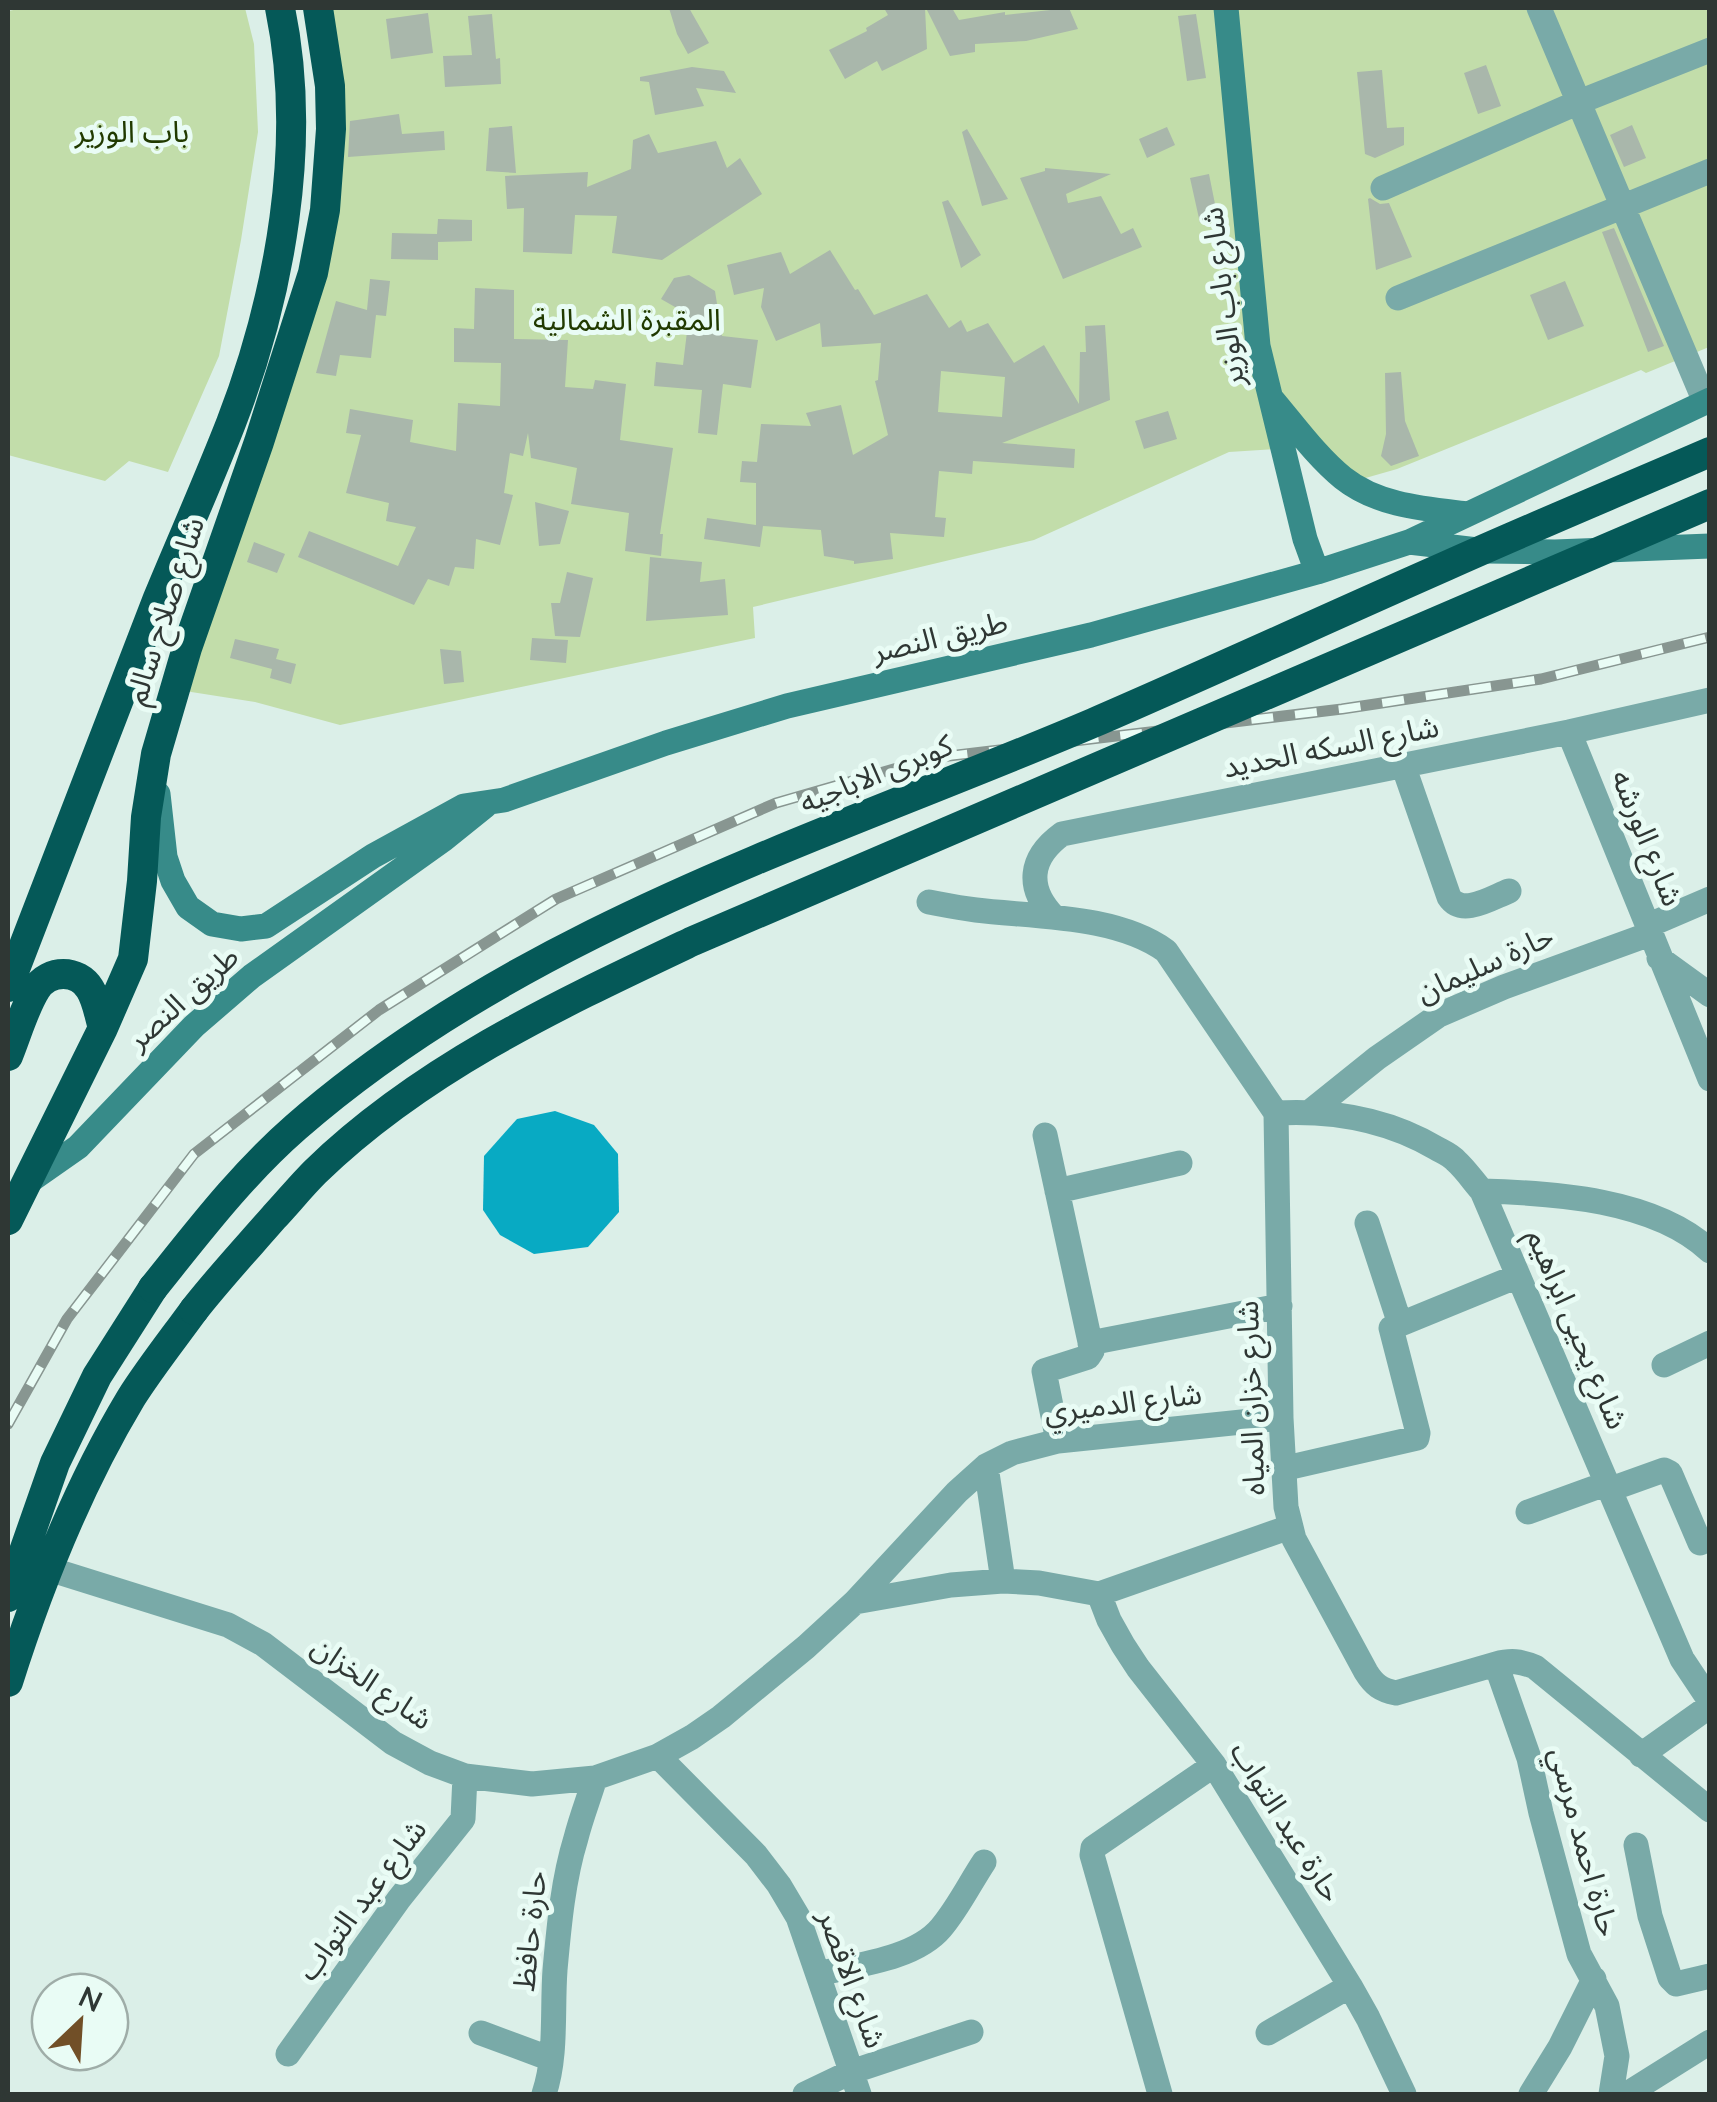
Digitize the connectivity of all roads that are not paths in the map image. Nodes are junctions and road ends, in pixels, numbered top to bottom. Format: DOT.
graph roads {
  1 [pos="1226,8"];
  2 [pos="1539,8"];
  3 [pos="319,13"];
  4 [pos="282,15"];
  5 [pos="1710,50"];
  6 [pos="1579,102"];
  7 [pos="1710,171"];
  8 [pos="1383,188"];
  9 [pos="1623,208"];
  10 [pos="1398,298"];
  11 [pos="1268,395"];
  12 [pos="1707,401"];
  13 [pos="1710,452"];
  14 [pos="1710,504"];
  15 [pos="1468,514"];
  16 [pos="1410,542"];
  17 [pos="1710,546"];
  18 [pos="1318,572"];
  19 [pos="1710,700"];
  20 [pos="1570,732"];
  21 [pos="156,754"];
  22 [pos="1403,765"];
  23 [pos="488,803"];
  24 [pos="1509,891"];
  25 [pos="1710,899"];
  26 [pos="929,902"];
  27 [pos="1054,916"];
  28 [pos="1652,939"];
  29 [pos="8,987"];
  30 [pos="1710,994"];
  31 [pos="103,1028"];
  32 [pos="8,1056"];
  33 [pos="1710,1079"];
  34 [pos="1311,1111"];
  35 [pos="1276,1113"];
  36 [pos="1045,1135"];
  37 [pos="1180,1163"];
  38 [pos="28,1182"];
  39 [pos="1057,1191"];
  40 [pos="1482,1192"];
  41 [pos="8,1220"];
  42 [pos="1367,1223"];
  43 [pos="1710,1252"];
  44 [pos="1518,1276"];
  45 [pos="1280,1306"];
  46 [pos="1400,1324"];
  47 [pos="1090,1343"];
  48 [pos="1710,1343"];
  49 [pos="1664,1365"];
  50 [pos="1281,1418"];
  51 [pos="1058,1441"];
  52 [pos="986,1466"];
  53 [pos="1282,1469"];
  54 [pos="1609,1486"];
  55 [pos="1528,1512"];
  56 [pos="1290,1527"];
  57 [pos="1700,1544"];
  58 [pos="49,1569"];
  59 [pos="1002,1581"];
  60 [pos="1099,1594"];
  61 [pos="8,1598"];
  62 [pos="856,1602"];
  63 [pos="1496,1664"];
  64 [pos="8,1682"];
  65 [pos="1710,1703"];
  66 [pos="1641,1754"];
  67 [pos="658,1756"];
  68 [pos="1214,1765"];
  69 [pos="465,1776"];
  70 [pos="595,1778"];
  71 [pos="1710,1810"];
  72 [pos="1636,1845"];
  73 [pos="984,1862"];
  74 [pos="818,1974"];
  75 [pos="1710,1976"];
  76 [pos="1594,1978"];
  77 [pos="1350,1986"];
  78 [pos="971,2032"];
  79 [pos="481,2033"];
  80 [pos="1268,2034"];
  81 [pos="1710,2042"];
  82 [pos="288,2054"];
  83 [pos="551,2058"];
  84 [pos="855,2083"];
  85 [pos="544,2094"];
  86 [pos="805,2094"];
  87 [pos="1160,2094"];
  88 [pos="1404,2094"];
  89 [pos="1531,2094"];
  90 [pos="1611,2094"];
  91 [pos="1627,2094"];
  1 -- 11 [label="street, شارع باب الوزير"];
  2 -- 6 [label="street"];
  3 -- 21 [label="highway, شارع صلاح سالم"];
  4 -- 29 [label="highway, شارع صلاح سالم"];
  5 -- 6 [label="street"];
  6 -- 8 [label="street"];
  6 -- 9 [label="street"];
  7 -- 9 [label="street"];
  9 -- 10 [label="street"];
  9 -- 12 [label="street"];
  11 -- 15 [label="street"];
  11 -- 18 [label="street, شارع باب الوزير"];
  12 -- 15 [label="street, طريق النصر"];
  13 -- 61 [label="highway, كوبرى الاباجيه, bridge"];
  14 -- 58 [label="highway, bridge"];
  15 -- 16 [label="street, طريق النصر"];
  16 -- 17 [label="street, طريق النصر"];
  16 -- 18 [label="street, طريق النصر"];
  18 -- 23 [label="street, طريق النصر"];
  19 -- 20 [label="street, شارع السكه الحديد"];
  20 -- 22 [label="street, شارع السكه الحديد"];
  20 -- 28 [label="street, شارع الورشه"];
  21 -- 23 [label="street, طريق النصر"];
  21 -- 31 [label="highway, شارع صلاح سالم"];
  22 -- 24 [label="street"];
  22 -- 27 [label="street, شارع السكه الحديد"];
  23 -- 38 [label="street, طريق النصر"];
  25 -- 28 [label="street, حارة سليمان"];
  26 -- 27 [label="street"];
  27 -- 35 [label="street"];
  28 -- 30 [label="street"];
  28 -- 33 [label="street, شارع الورشه"];
  28 -- 34 [label="street, حارة سليمان"];
  31 -- 32 [label="highway"];
  31 -- 38 [label="highway, شارع صلاح سالم"];
  34 -- 35 [label="street, شارع يحيى ابراهيم"];
  34 -- 40 [label="street, شارع يحيى ابراهيم"];
  35 -- 45 [label="street, شارع خزان المياه"];
  36 -- 39 [label="street"];
  37 -- 39 [label="street"];
  38 -- 41 [label="highway, شارع صلاح سالم"];
  39 -- 47 [label="street"];
  40 -- 43 [label="street"];
  40 -- 44 [label="street, شارع يحيى ابراهيم"];
  42 -- 46 [label="street"];
  44 -- 46 [label="street"];
  44 -- 54 [label="street, شارع يحيى ابراهيم"];
  45 -- 47 [label="street"];
  45 -- 50 [label="street, شارع خزان المياه"];
  46 -- 53 [label="street"];
  47 -- 51 [label="street"];
  48 -- 49 [label="street"];
  50 -- 51 [label="street, شارع الدميري"];
  50 -- 53 [label="street, شارع خزان المياه"];
  51 -- 52 [label="street, شارع الدميري"];
  52 -- 59 [label="street"];
  52 -- 62 [label="street, شارع الدميري"];
  53 -- 56 [label="street, شارع خزان المياه"];
  54 -- 55 [label="street"];
  54 -- 57 [label="street"];
  54 -- 65 [label="street, شارع يحيى ابراهيم"];
  56 -- 60 [label="street"];
  56 -- 63 [label="street, شارع خزان المياه"];
  58 -- 64 [label="highway"];
  58 -- 69 [label="street, شارع الخزان"];
  59 -- 60 [label="street"];
  59 -- 62 [label="street"];
  60 -- 68 [label="street, حارة عبد التواب"];
  62 -- 67 [label="street, شارع الخزان"];
  63 -- 66 [label="street, شارع خزان المياه"];
  63 -- 76 [label="street, حارة احمد مرسي"];
  65 -- 66 [label="street"];
  66 -- 71 [label="street, شارع خزان المياه"];
  67 -- 70 [label="street, شارع الخزان"];
  67 -- 74 [label="street, شارع الاقصر"];
  68 -- 77 [label="street, حارة عبد التواب"];
  68 -- 87 [label="street"];
  69 -- 70 [label="street, شارع الخزان"];
  69 -- 82 [label="street, شارع عبد التواب"];
  70 -- 83 [label="street, حارة حافظ"];
  72 -- 75 [label="street"];
  73 -- 74 [label="street"];
  74 -- 84 [label="street, شارع الاقصر"];
  76 -- 89 [label="street"];
  76 -- 90 [label="street, حارة احمد مرسي"];
  77 -- 80 [label="street"];
  77 -- 88 [label="street, حارة عبد التواب"];
  78 -- 84 [label="street"];
  79 -- 83 [label="street"];
  81 -- 91 [label="street"];
  83 -- 85 [label="street, حارة حافظ"];
  84 -- 86 [label="street"];
}
